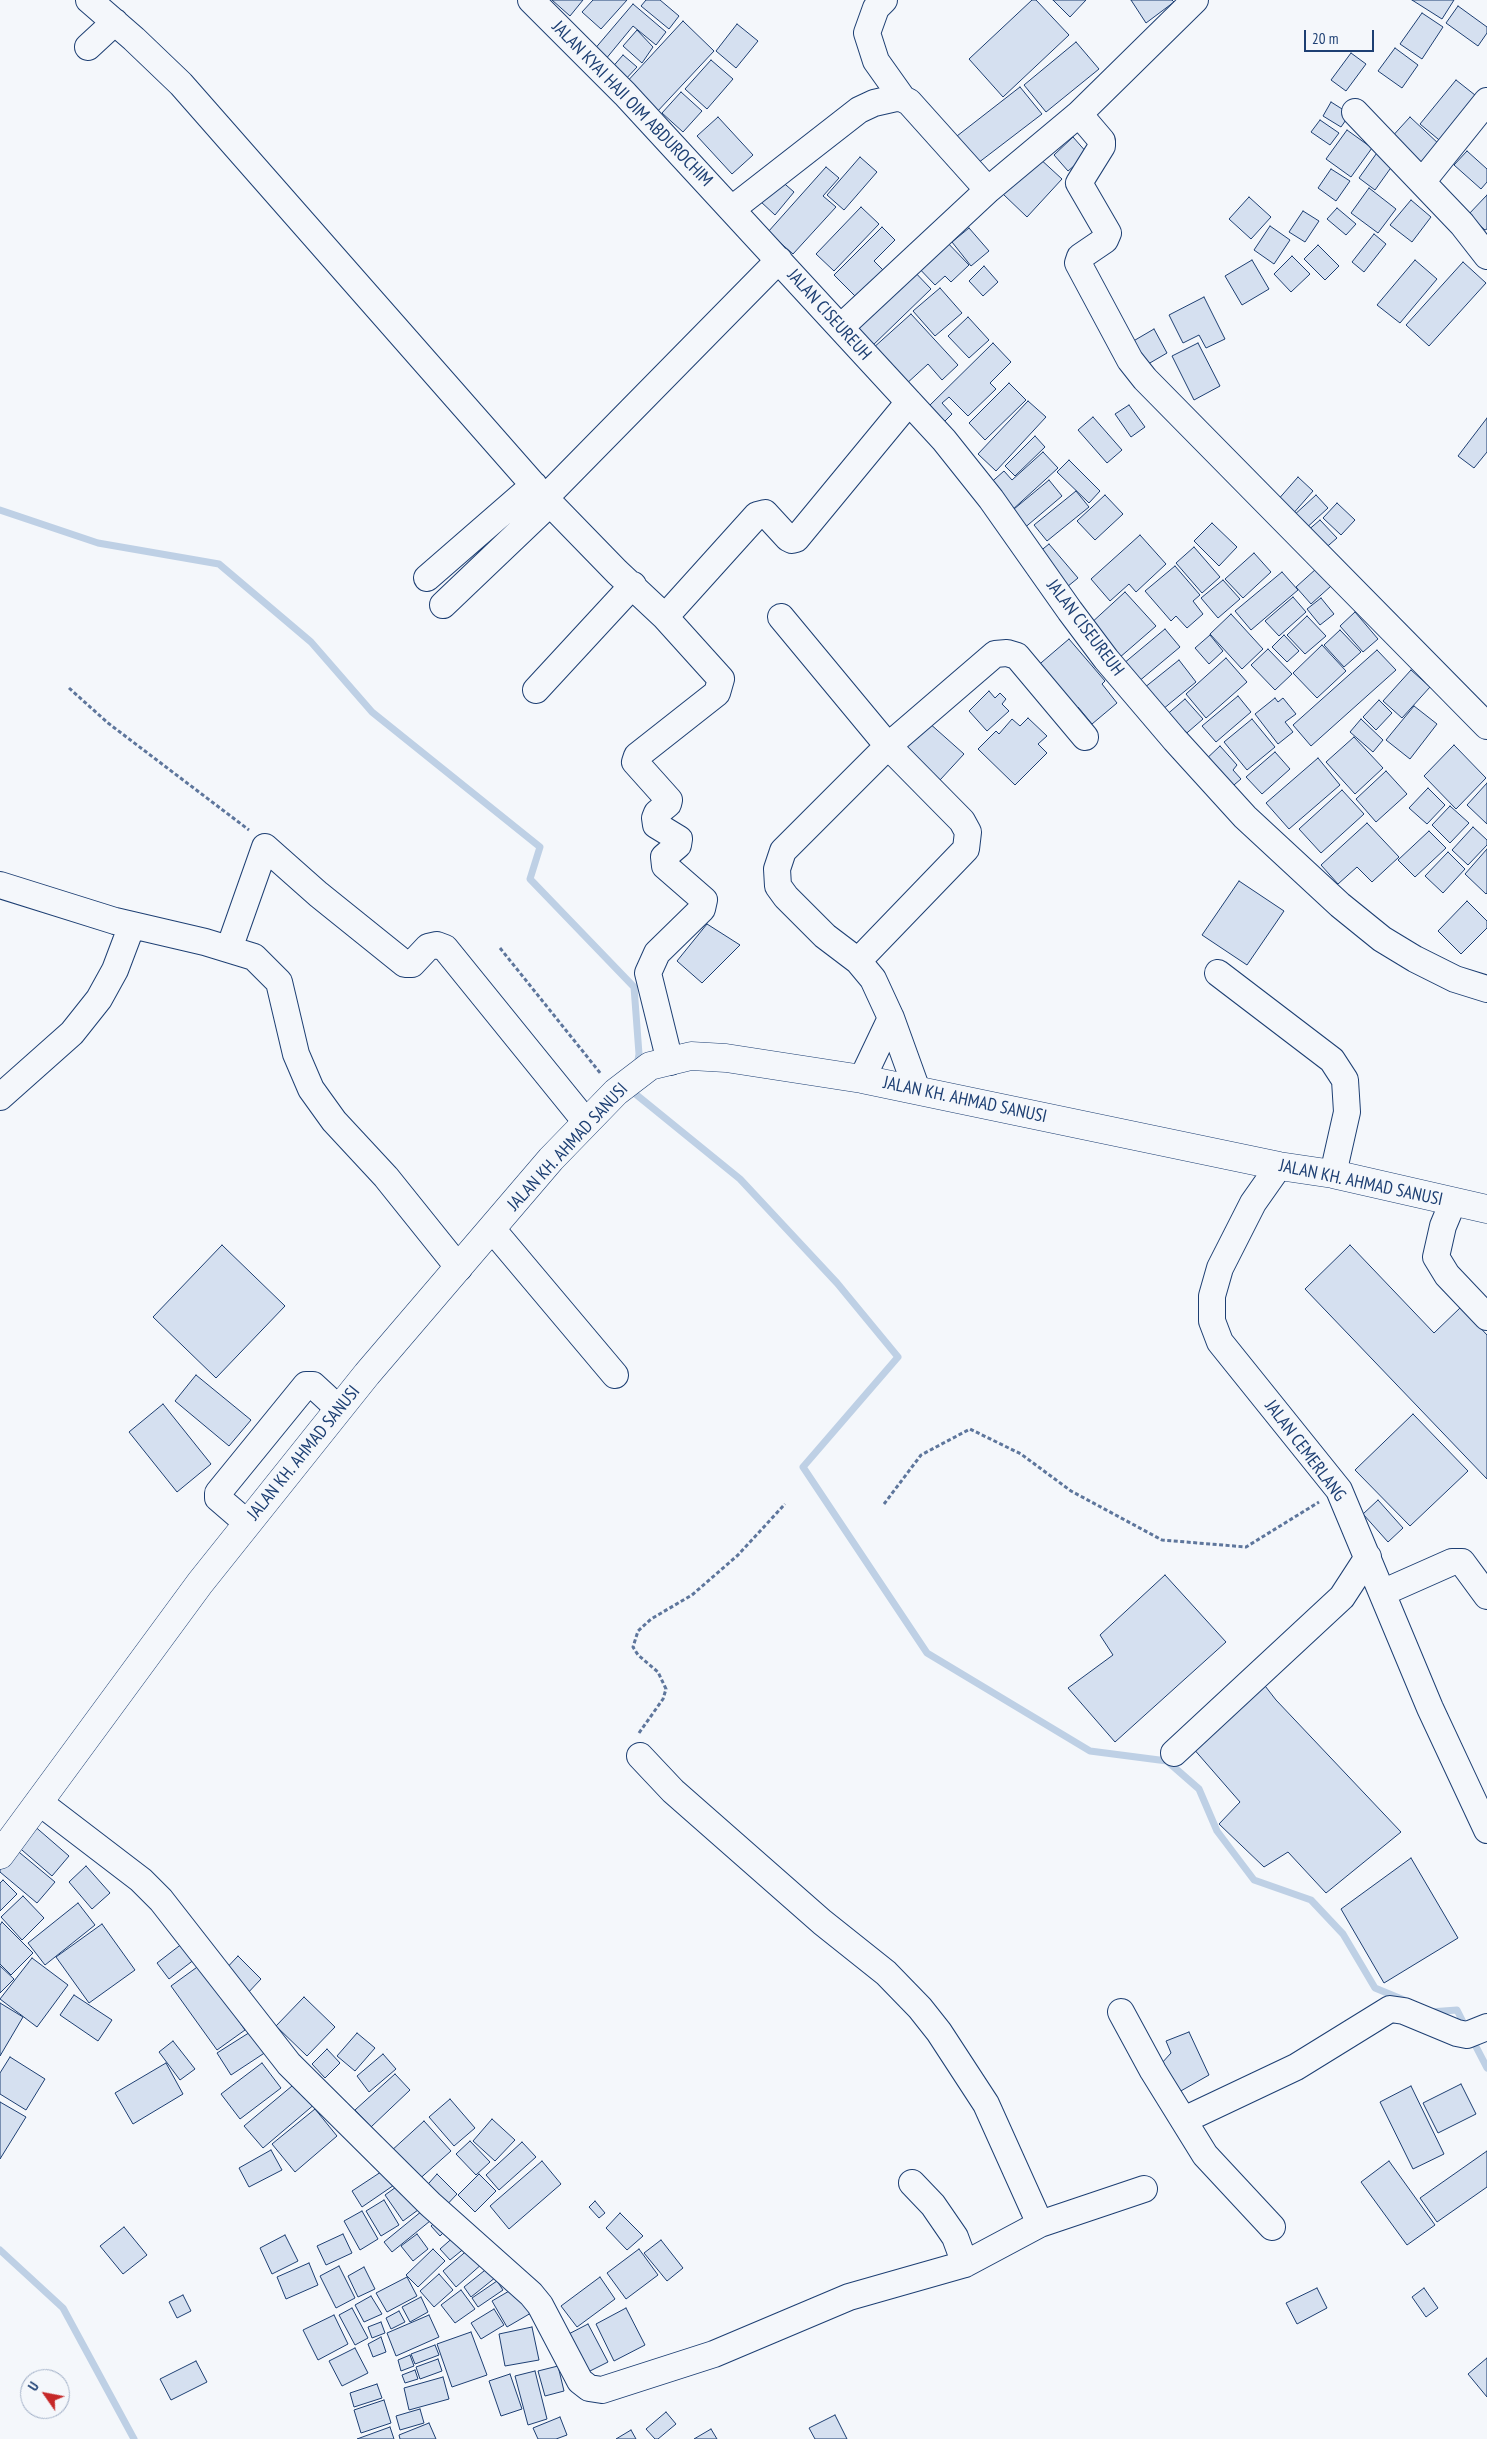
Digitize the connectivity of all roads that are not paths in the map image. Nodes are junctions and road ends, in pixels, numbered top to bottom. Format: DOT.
graph roads {
  1 [pos="89,0"];
  2 [pos="530,0"];
  3 [pos="884,0"];
  4 [pos="1195,0"];
  5 [pos="115,22"];
  6 [pos="88,47"];
  7 [pos="891,100"];
  8 [pos="1487,101"];
  9 [pos="1355,112"];
  10 [pos="1079,114"];
  11 [pos="1422,182"];
  12 [pos="988,190"];
  13 [pos="732,209"];
  14 [pos="1487,256"];
  15 [pos="779,260"];
  16 [pos="841,327"];
  17 [pos="909,402"];
  18 [pos="543,495"];
  19 [pos="427,578"];
  20 [pos="633,586"];
  21 [pos="443,605"];
  22 [pos="665,617"];
  23 [pos="781,617"];
  24 [pos="536,690"];
  25 [pos="1487,726"];
  26 [pos="1086,736"];
  27 [pos="888,746"];
  28 [pos="0,885"];
  29 [pos="132,925"];
  30 [pos="229,949"];
  31 [pos="858,961"];
  32 [pos="1218,974"];
  33 [pos="1487,989"];
  34 [pos="891,1018"];
  35 [pos="660,1064"];
  36 [pos="862,1079"];
  37 [pos="917,1090"];
  38 [pos="0,1097"];
  39 [pos="586,1122"];
  40 [pos="1279,1166"];
  41 [pos="1333,1174"];
  42 [pos="1453,1202"];
  43 [pos="1487,1209"];
  44 [pos="492,1229"];
  45 [pos="458,1268"];
  46 [pos="1487,1317"];
  47 [pos="615,1375"];
  48 [pos="339,1408"];
  49 [pos="247,1523"];
  50 [pos="1368,1557"];
  51 [pos="1382,1593"];
  52 [pos="1487,1596"];
  53 [pos="1174,1752"];
  54 [pos="640,1756"];
  55 [pos="39,1802"];
  56 [pos="1485,1821"];
  57 [pos="0,1855"];
  58 [pos="1121,2012"];
  59 [pos="1487,2027"];
  60 [pos="1184,2120"];
  61 [pos="912,2183"];
  62 [pos="1144,2189"];
  63 [pos="1040,2224"];
  64 [pos="1272,2227"];
  65 [pos="965,2264"];
  1 -- 5 [label="street"];
  2 -- 13 [label="street, JALAN KYAI HAJI OIM ABDUROCHIM"];
  3 -- 7 [label="street"];
  4 -- 10 [label="street"];
  5 -- 6 [label="street"];
  5 -- 18 [label="street"];
  7 -- 12 [label="street"];
  7 -- 13 [label="street"];
  8 -- 11 [label="street"];
  9 -- 11 [label="street"];
  10 -- 12 [label="street"];
  10 -- 25 [label="street"];
  11 -- 14 [label="street"];
  12 -- 16 [label="street"];
  13 -- 15 [label="street, JALAN CISEUREUH"];
  15 -- 16 [label="street, JALAN CISEUREUH"];
  15 -- 18 [label="street"];
  16 -- 17 [label="street, JALAN CISEUREUH"];
  17 -- 22 [label="street"];
  17 -- 33 [label="street, JALAN CISEUREUH"];
  18 -- 19 [label="street"];
  18 -- 20 [label="street"];
  18 -- 21 [label="street"];
  20 -- 22 [label="street"];
  20 -- 24 [label="street"];
  22 -- 35 [label="street"];
  23 -- 27 [label="street"];
  26 -- 27 [label="street"];
  27 -- 31 [label="street"];
  27 -- 31 [label="street"];
  28 -- 29 [label="street"];
  29 -- 30 [label="street"];
  29 -- 38 [label="street"];
  30 -- 39 [label="street"];
  30 -- 45 [label="street"];
  31 -- 34 [label="street"];
  32 -- 41 [label="street"];
  34 -- 36 [label="street"];
  34 -- 37 [label="street"];
  35 -- 36 [label="highway, JALAN KH. AHMAD SANUSI"];
  35 -- 39 [label="highway, JALAN KH. AHMAD SANUSI"];
  36 -- 37 [label="highway, JALAN KH. AHMAD SANUSI"];
  37 -- 40 [label="highway, JALAN KH. AHMAD SANUSI"];
  39 -- 44 [label="highway, JALAN KH. AHMAD SANUSI"];
  40 -- 41 [label="highway, JALAN KH. AHMAD SANUSI"];
  40 -- 50 [label="street, JALAN CEMERLANG"];
  41 -- 42 [label="highway, JALAN KH. AHMAD SANUSI"];
  42 -- 43 [label="highway, JALAN KH. AHMAD SANUSI"];
  42 -- 46 [label="street"];
  44 -- 45 [label="highway, JALAN KH. AHMAD SANUSI"];
  44 -- 47 [label="street"];
  45 -- 48 [label="highway, JALAN KH. AHMAD SANUSI"];
  48 -- 49 [label="highway, JALAN KH. AHMAD SANUSI"];
  48 -- 49 [label="street"];
  49 -- 55 [label="highway, JALAN KH. AHMAD SANUSI"];
  50 -- 51 [label="street, JALAN CEMERLANG"];
  50 -- 53 [label="street"];
  51 -- 52 [label="street"];
  51 -- 56 [label="street, JALAN CEMERLANG"];
  54 -- 63 [label="street"];
  55 -- 57 [label="highway, JALAN KH. AHMAD SANUSI"];
  55 -- 65 [label="street"];
  58 -- 60 [label="street"];
  59 -- 60 [label="street"];
  60 -- 64 [label="street"];
  61 -- 65 [label="street"];
  62 -- 63 [label="street"];
  63 -- 65 [label="street"];
}
